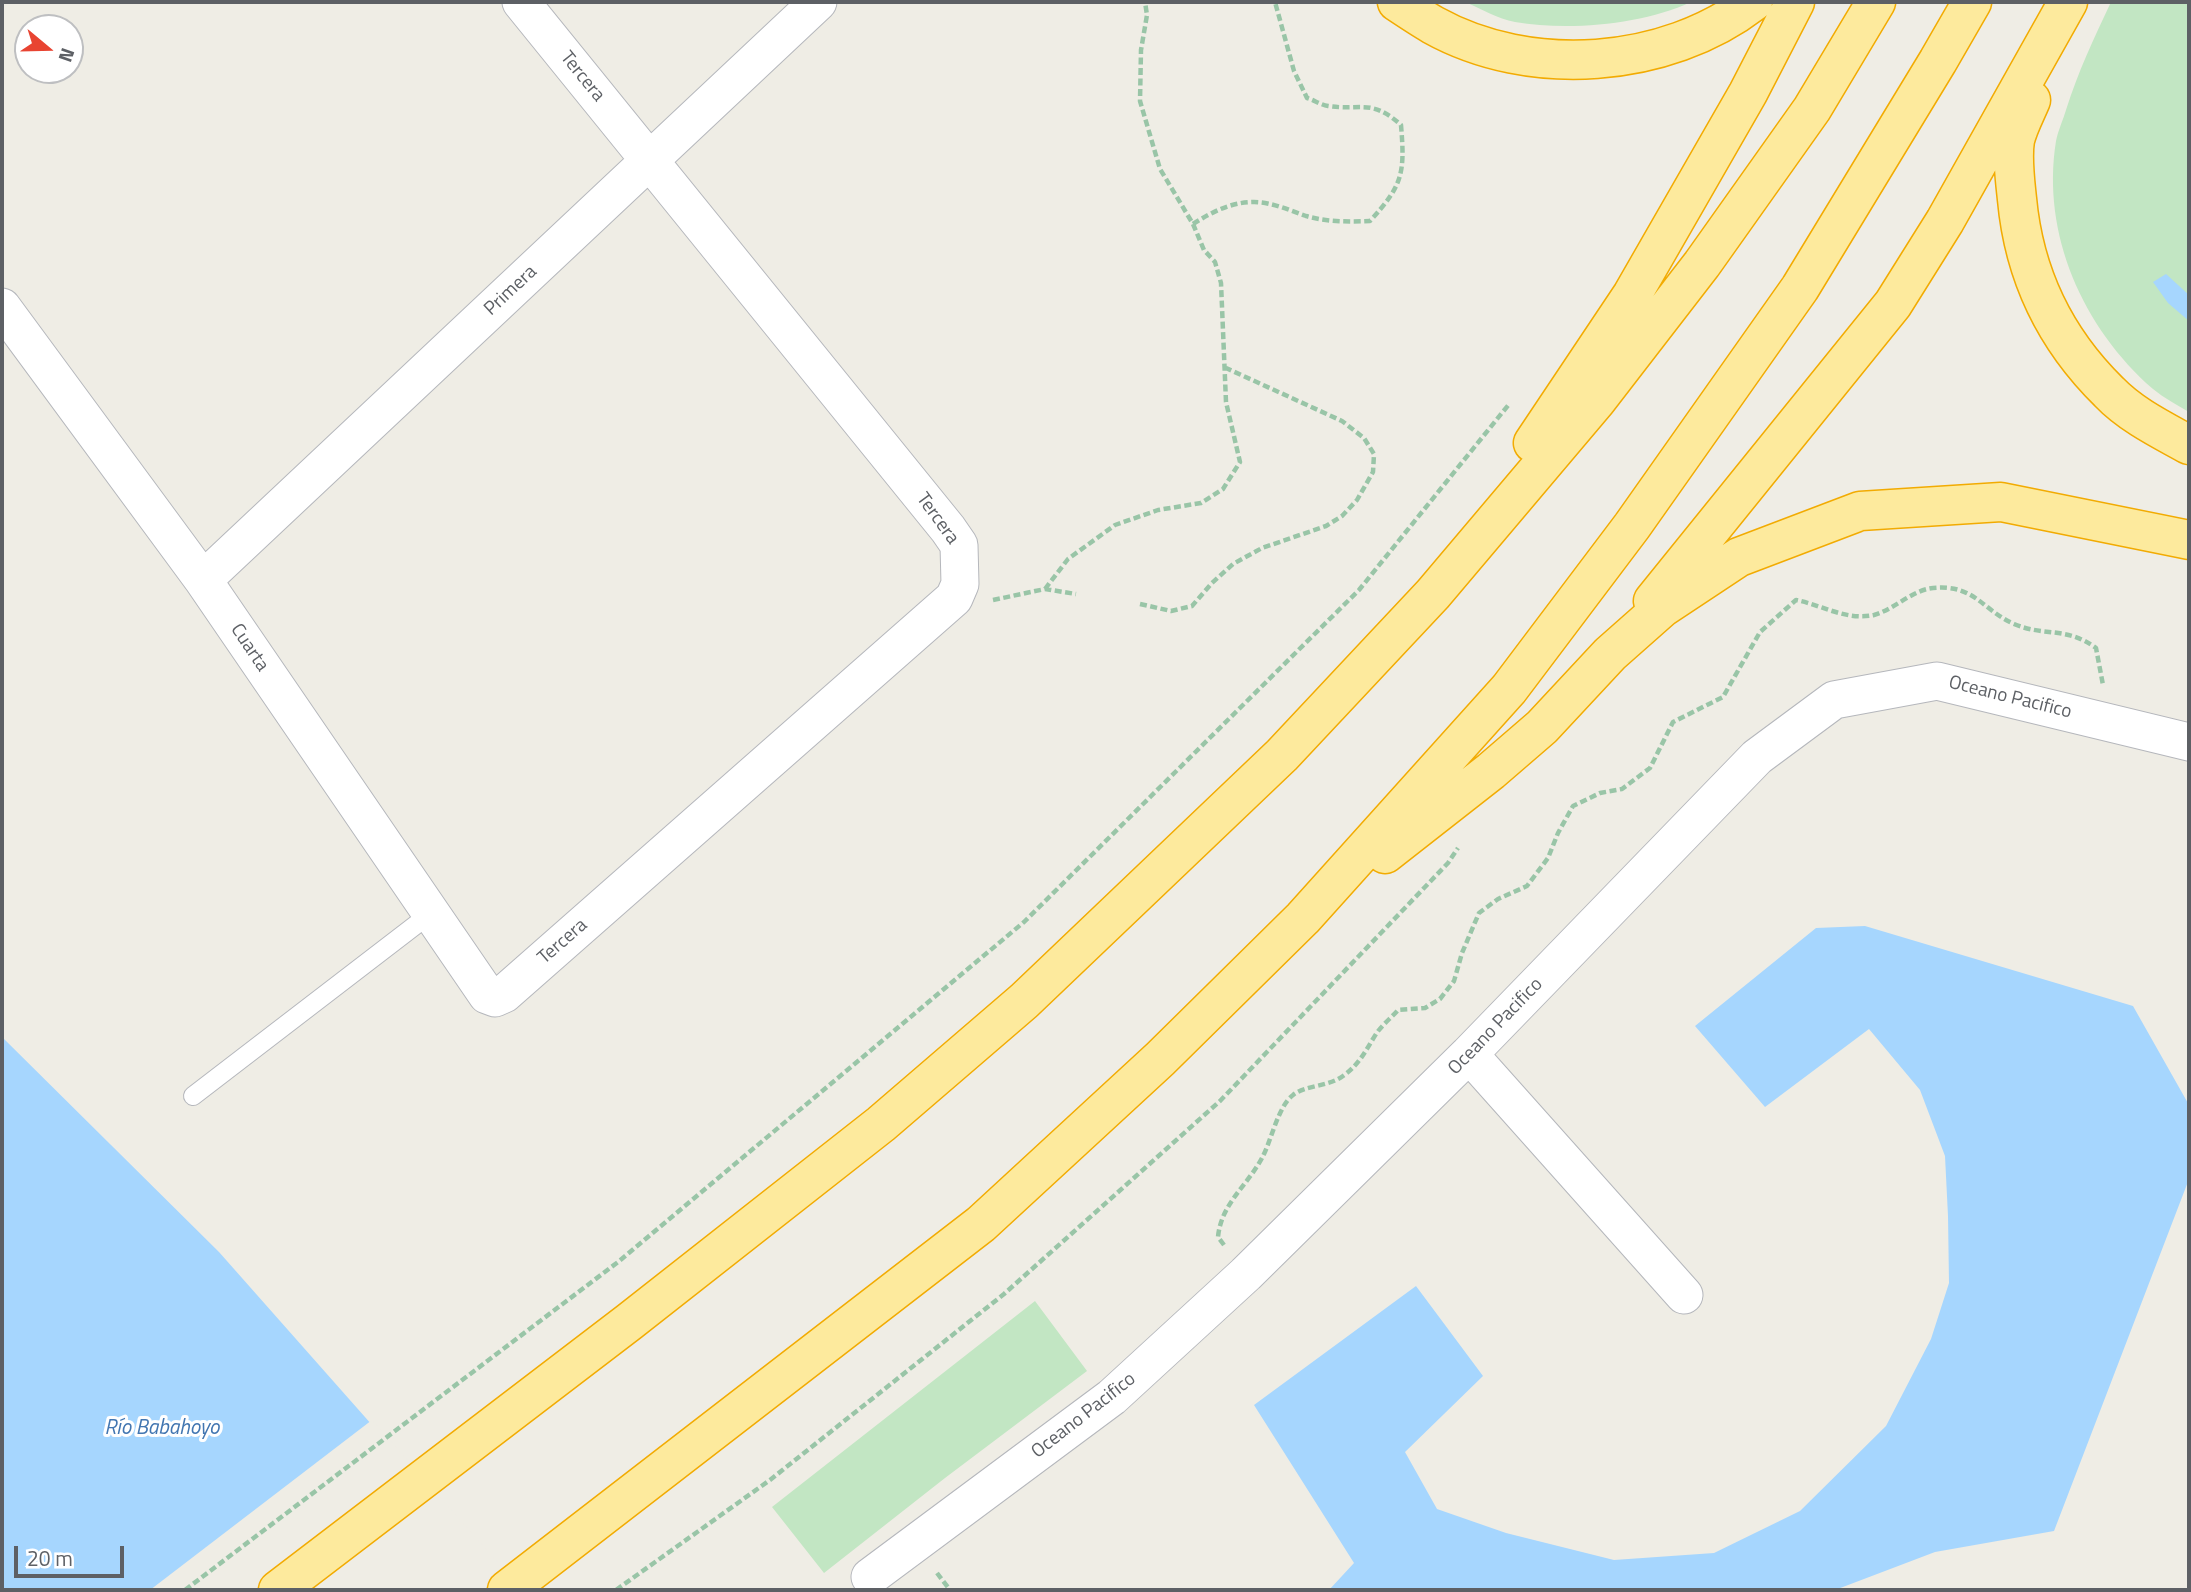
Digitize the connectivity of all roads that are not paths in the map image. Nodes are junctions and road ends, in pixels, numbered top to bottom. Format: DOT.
graph roads {
  1 [pos="521,2"];
  2 [pos="818,2"];
  3 [pos="1397,2"];
  4 [pos="1753,2"];
  5 [pos="1795,2"];
  6 [pos="1876,2"];
  7 [pos="1972,2"];
  8 [pos="2068,2"];
  9 [pos="649,160"];
  10 [pos="2,307"];
  11 [pos="2189,445"];
  12 [pos="2189,540"];
  13 [pos="203,580"];
  14 [pos="1433,594"];
  15 [pos="1610,654"];
  16 [pos="2189,742"];
  17 [pos="430,914"];
  18 [pos="1303,918"];
  19 [pos="487,995"];
  20 [pos="1469,1054"];
  21 [pos="193,1096"];
  22 [pos="1684,1295"];
  23 [pos="870,1577"];
  24 [pos="278,1590"];
  25 [pos="507,1590"];
  1 -- 9 [label="street, Tercera"];
  2 -- 9 [label="street, Primera"];
  3 -- 4 [label="highway"];
  5 -- 14 [label="highway"];
  6 -- 14 [label="highway"];
  7 -- 18 [label="highway"];
  8 -- 11 [label="highway"];
  8 -- 15 [label="highway"];
  9 -- 13 [label="street, Primera"];
  9 -- 19 [label="street, Tercera"];
  10 -- 13 [label="street, Cuarta"];
  12 -- 15 [label="highway"];
  13 -- 17 [label="street, Cuarta"];
  14 -- 24 [label="highway"];
  15 -- 18 [label="highway"];
  16 -- 20 [label="street, Oceano Pacifico"];
  17 -- 19 [label="street, Cuarta"];
  17 -- 21 [label="lane"];
  18 -- 25 [label="highway"];
  20 -- 22 [label="street"];
  20 -- 23 [label="street, Oceano Pacifico"];
}
